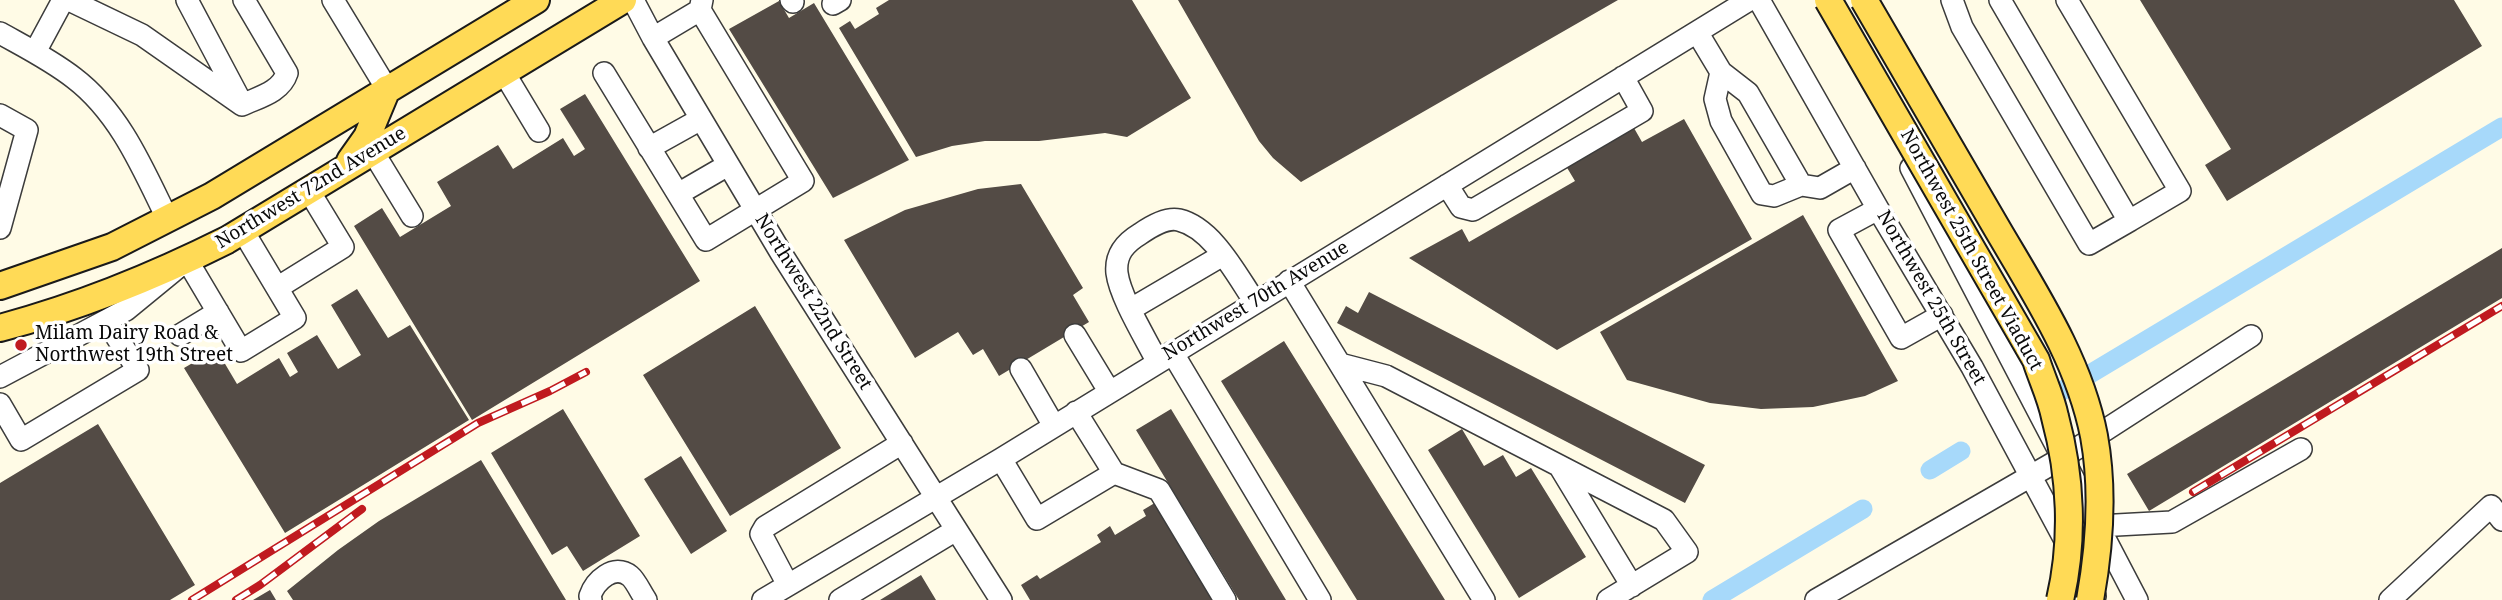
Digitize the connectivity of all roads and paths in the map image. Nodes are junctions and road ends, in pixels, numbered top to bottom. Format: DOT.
graph roads {
  1 [pos="63,0"];
  2 [pos="69,0"];
  3 [pos="187,0"];
  4 [pos="244,0"];
  5 [pos="333,0"];
  6 [pos="536,0"];
  7 [pos="623,0"];
  8 [pos="633,0"];
  9 [pos="1749,0"];
  10 [pos="1759,0"];
  11 [pos="1825,0"];
  12 [pos="1864,0"];
  13 [pos="1952,0"];
  14 [pos="2000,0"];
  15 [pos="2067,0"];
  16 [pos="701,5"];
  17 [pos="1697,32"];
  18 [pos="0,33"];
  19 [pos="653,38"];
  20 [pos="35,52"];
  21 [pos="503,71"];
  22 [pos="1721,72"];
  23 [pos="604,73"];
  24 [pos="1623,77"];
  25 [pos="387,89"];
  26 [pos="242,105"];
  27 [pos="0,115"];
  28 [pos="701,119"];
  29 [pos="539,131"];
  30 [pos="649,148"];
  31 [pos="373,152"];
  32 [pos="728,165"];
  33 [pos="1855,168"];
  34 [pos="345,169"];
  35 [pos="1447,185"];
  36 [pos="1801,185"];
  37 [pos="309,191"];
  38 [pos="678,194"];
  39 [pos="754,209"];
  40 [pos="1878,209"];
  41 [pos="412,216"];
  42 [pos="168,220"];
  43 [pos="2129,221"];
  44 [pos="0,229"];
  45 [pos="243,231"];
  46 [pos="1223,255"];
  47 [pos="187,260"];
  48 [pos="1289,281"];
  49 [pos="0,286"];
  50 [pos="277,288"];
  51 [pos="1255,302"];
  52 [pos="1131,309"];
  53 [pos="218,312"];
  54 [pos="1942,314"];
  55 [pos="107,322"];
  56 [pos="0,328"];
  57 [pos="180,335"];
  58 [pos="1076,335"];
  59 [pos="2251,336"];
  60 [pos="1164,357"];
  61 [pos="1340,364"];
  62 [pos="1021,369"];
  63 [pos="0,377"];
  64 [pos="1109,391"];
  65 [pos="0,404"];
  66 [pos="1076,412"];
  67 [pos="1054,426"];
  68 [pos="902,443"];
  69 [pos="2301,449"];
  70 [pos="2062,458"];
  71 [pos="1000,459"];
  72 [pos="1558,465"];
  73 [pos="1114,473"];
  74 [pos="2032,476"];
  75 [pos="936,496"];
  76 [pos="2498,507"];
  77 [pos="2098,526"];
  78 [pos="956,530"];
  79 [pos="788,585"];
  80 [pos="1632,586"];
  81 [pos="592,600"];
  82 [pos="646,600"];
  83 [pos="763,600"];
  84 [pos="840,600"];
  85 [pos="1001,600"];
  86 [pos="1225,600"];
  87 [pos="1320,600"];
  88 [pos="1484,600"];
  89 [pos="1608,600"];
  90 [pos="1816,600"];
  91 [pos="2060,600"];
  92 [pos="2090,600"];
  93 [pos="2097,600"];
  94 [pos="2137,600"];
  95 [pos="2390,600"];
  1 -- 20 [label="street"];
  2 -- 26 [label="street"];
  3 -- 26 [label="street"];
  4 -- 26 [label="street"];
  5 -- 25 [label="street"];
  6 -- 25 [label="main road"];
  7 -- 21 [label="main road, Northwest 72nd Avenue"];
  8 -- 19 [label="street, Northwest 22nd Street"];
  9 -- 17 [label="street, Northwest 70th Avenue"];
  10 -- 33 [label="street, Northwest 25th Street"];
  11 -- 70 [label="street, Northwest 25th Street"];
  11 -- 91 [label="main road, Northwest 25th Street Viaduct, bridge"];
  12 -- 92 [label="main road, Northwest 25th Street Viaduct, bridge"];
  13 -- 43 [label="street"];
  14 -- 43 [label="street"];
  15 -- 43 [label="street"];
  16 -- 19 [label="street"];
  16 -- 39 [label="street"];
  17 -- 22 [label="street"];
  17 -- 24 [label="street, Northwest 70th Avenue"];
  18 -- 20 [label="street"];
  19 -- 28 [label="street, Northwest 22nd Street"];
  20 -- 42 [label="street"];
  21 -- 29 [label="street"];
  21 -- 31 [label="main road, Northwest 72nd Avenue"];
  22 -- 36 [label="street"];
  22 -- 36 [label="street"];
  23 -- 30 [label="street"];
  24 -- 35 [label="street, Northwest 70th Avenue"];
  24 -- 35 [label="street"];
  25 -- 34 [label="main road"];
  25 -- 42 [label="main road"];
  27 -- 44 [label="street"];
  28 -- 30 [label="street"];
  28 -- 32 [label="street, Northwest 22nd Street"];
  30 -- 38 [label="street"];
  31 -- 34 [label="main road, Northwest 72nd Avenue"];
  31 -- 41 [label="street"];
  32 -- 38 [label="street"];
  32 -- 39 [label="street, Northwest 22nd Street"];
  33 -- 36 [label="street"];
  33 -- 40 [label="street, Northwest 25th Street"];
  34 -- 37 [label="main road, Northwest 72nd Avenue"];
  35 -- 48 [label="street, Northwest 70th Avenue"];
  37 -- 45 [label="main road, Northwest 72nd Avenue"];
  37 -- 50 [label="street"];
  38 -- 39 [label="street"];
  39 -- 68 [label="street, Northwest 22nd Street"];
  40 -- 54 [label="street, Northwest 25th Street"];
  40 -- 54 [label="street"];
  42 -- 47 [label="main road"];
  42 -- 49 [label="main road"];
  45 -- 47 [label="main road, Northwest 72nd Avenue"];
  45 -- 50 [label="street"];
  46 -- 51 [label="street"];
  46 -- 52 [label="street"];
  46 -- 52 [label="street"];
  47 -- 53 [label="street"];
  47 -- 55 [label="street, Northwest 72nd Avenue"];
  47 -- 56 [label="main road"];
  48 -- 51 [label="street, Northwest 70th Avenue"];
  48 -- 61 [label="street"];
  50 -- 53 [label="street"];
  51 -- 60 [label="street, Northwest 70th Avenue"];
  52 -- 60 [label="street"];
  53 -- 57 [label="street"];
  54 -- 74 [label="street, Northwest 25th Street"];
  55 -- 63 [label="street, Northwest 72nd Avenue"];
  55 -- 65 [label="street"];
  58 -- 64 [label="street"];
  59 -- 70 [label="street"];
  60 -- 64 [label="street, Northwest 70th Avenue"];
  60 -- 87 [label="street"];
  61 -- 72 [label="street"];
  61 -- 88 [label="street"];
  62 -- 67 [label="street"];
  64 -- 66 [label="street, Northwest 70th Avenue"];
  66 -- 67 [label="street, Northwest 70th Avenue"];
  66 -- 73 [label="street"];
  67 -- 71 [label="street, Northwest 70th Avenue"];
  68 -- 75 [label="street, Northwest 22nd Street"];
  68 -- 79 [label="street"];
  69 -- 77 [label="street"];
  70 -- 74 [label="street"];
  70 -- 77 [label="street, Northwest 25th Street"];
  71 -- 73 [label="street"];
  71 -- 75 [label="street, Northwest 70th Avenue"];
  72 -- 80 [label="street"];
  72 -- 80 [label="street"];
  73 -- 86 [label="street"];
  74 -- 90 [label="street"];
  74 -- 93 [label="street, Northwest 25th Street"];
  75 -- 78 [label="street, Northwest 22nd Street"];
  75 -- 79 [label="street, Northwest 70th Avenue"];
  76 -- 95 [label="street"];
  77 -- 94 [label="street, Northwest 25th Street"];
  78 -- 84 [label="street"];
  78 -- 85 [label="street, Northwest 22nd Street"];
  79 -- 83 [label="street, Northwest 70th Avenue"];
  80 -- 89 [label="street"];
  81 -- 82 [label="street"];
}
